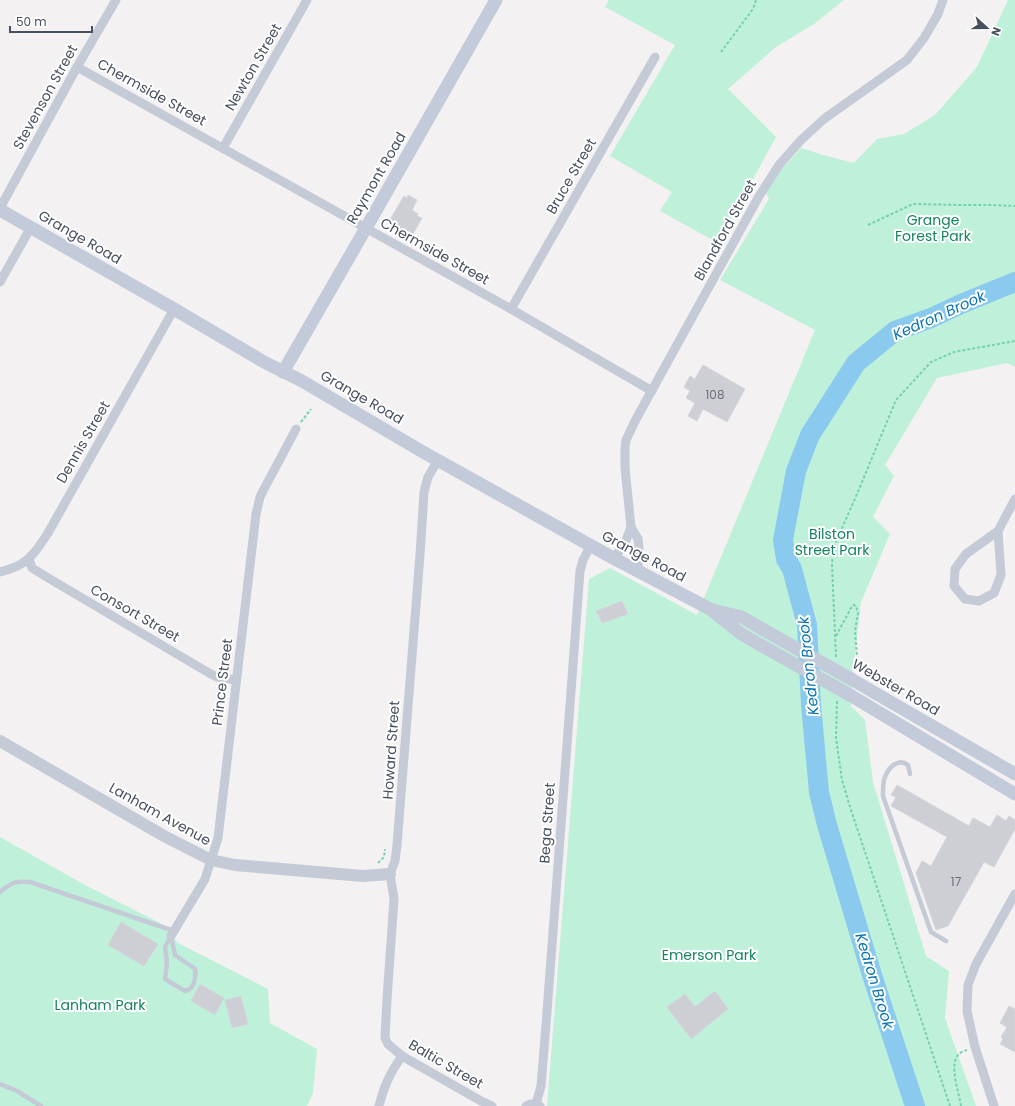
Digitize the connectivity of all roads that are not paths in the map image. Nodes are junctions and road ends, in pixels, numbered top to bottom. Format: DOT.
graph roads {
  1 [pos="116,0"];
  2 [pos="307,0"];
  3 [pos="496,0"];
  4 [pos="943,0"];
  5 [pos="655,57"];
  6 [pos="77,67"];
  7 [pos="223,148"];
  8 [pos="0,209"];
  9 [pos="31,227"];
  10 [pos="366,228"];
  11 [pos="0,282"];
  12 [pos="174,309"];
  13 [pos="511,309"];
  14 [pos="283,372"];
  15 [pos="652,391"];
  16 [pos="296,429"];
  17 [pos="438,460"];
  18 [pos="1015,499"];
  19 [pos="631,527"];
  20 [pos="998,531"];
  21 [pos="591,545"];
  22 [pos="613,558"];
  23 [pos="29,559"];
  24 [pos="636,570"];
  25 [pos="0,572"];
  26 [pos="710,609"];
  27 [pos="762,629"];
  28 [pos="236,680"];
  29 [pos="0,741"];
  30 [pos="910,774"];
  31 [pos="1015,774"];
  32 [pos="1015,794"];
  33 [pos="211,860"];
  34 [pos="390,874"];
  35 [pos="0,892"];
  36 [pos="1015,894"];
  37 [pos="172,933"];
  38 [pos="946,941"];
  39 [pos="388,1044"];
  40 [pos="402,1056"];
  41 [pos="0,1084"];
  42 [pos="538,1105"];
  43 [pos="41,1106"];
  44 [pos="379,1106"];
  45 [pos="492,1106"];
  46 [pos="526,1106"];
  47 [pos="994,1106"];
  1 -- 6 [label="street, Stevenson Street"];
  2 -- 7 [label="street, Newton Street"];
  3 -- 10 [label="main road, Raymont Road"];
  4 -- 15 [label="street, Blandford Street"];
  5 -- 13 [label="street, Bruce Street"];
  6 -- 7 [label="street, Chermside Street"];
  6 -- 8 [label="street, Stevenson Street"];
  7 -- 10 [label="street, Chermside Street"];
  8 -- 9 [label="main road, Grange Road"];
  9 -- 11 [label="street"];
  9 -- 12 [label="main road, Grange Road"];
  10 -- 13 [label="street, Chermside Street"];
  10 -- 14 [label="main road, Raymont Road"];
  12 -- 14 [label="main road, Grange Road"];
  12 -- 23 [label="street, Dennis Street"];
  13 -- 15 [label="street, Chermside Street"];
  14 -- 17 [label="main road, Grange Road"];
  15 -- 19 [label="street, Blandford Street"];
  16 -- 28 [label="street, Prince Street"];
  17 -- 21 [label="main road, Grange Road"];
  17 -- 34 [label="street, Howard Street"];
  18 -- 20 [label="street"];
  19 -- 22 [label="street, Blandford Street"];
  19 -- 24 [label="street, Blandford Street"];
  20 -- 20 [label="street"];
  21 -- 22 [label="main road, Grange Road"];
  21 -- 42 [label="street, Bega Street"];
  22 -- 24 [label="main road, Grange Road"];
  23 -- 25 [label="street, Dennis Street"];
  23 -- 28 [label="street, Consort Street"];
  24 -- 26 [label="main road, Grange Road"];
  26 -- 27 [label="main road, Grange Road"];
  26 -- 32 [label="main road, Grange Road, bridge"];
  27 -- 31 [label="main road, Webster Road, bridge"];
  28 -- 33 [label="street, Prince Street"];
  29 -- 33 [label="street, Lanham Avenue"];
  30 -- 38 [label="lane"];
  33 -- 34 [label="street, Lanham Avenue"];
  33 -- 37 [label="street, Prince Street"];
  34 -- 39 [label="street, Howard Street"];
  35 -- 37 [label="lane"];
  36 -- 47 [label="street"];
  37 -- 37 [label="lane"];
  39 -- 40 [label="street, Baltic Street"];
  40 -- 44 [label="street"];
  40 -- 45 [label="street, Baltic Street"];
  41 -- 43 [label="lane"];
  42 -- 46 [label="street"];
}
